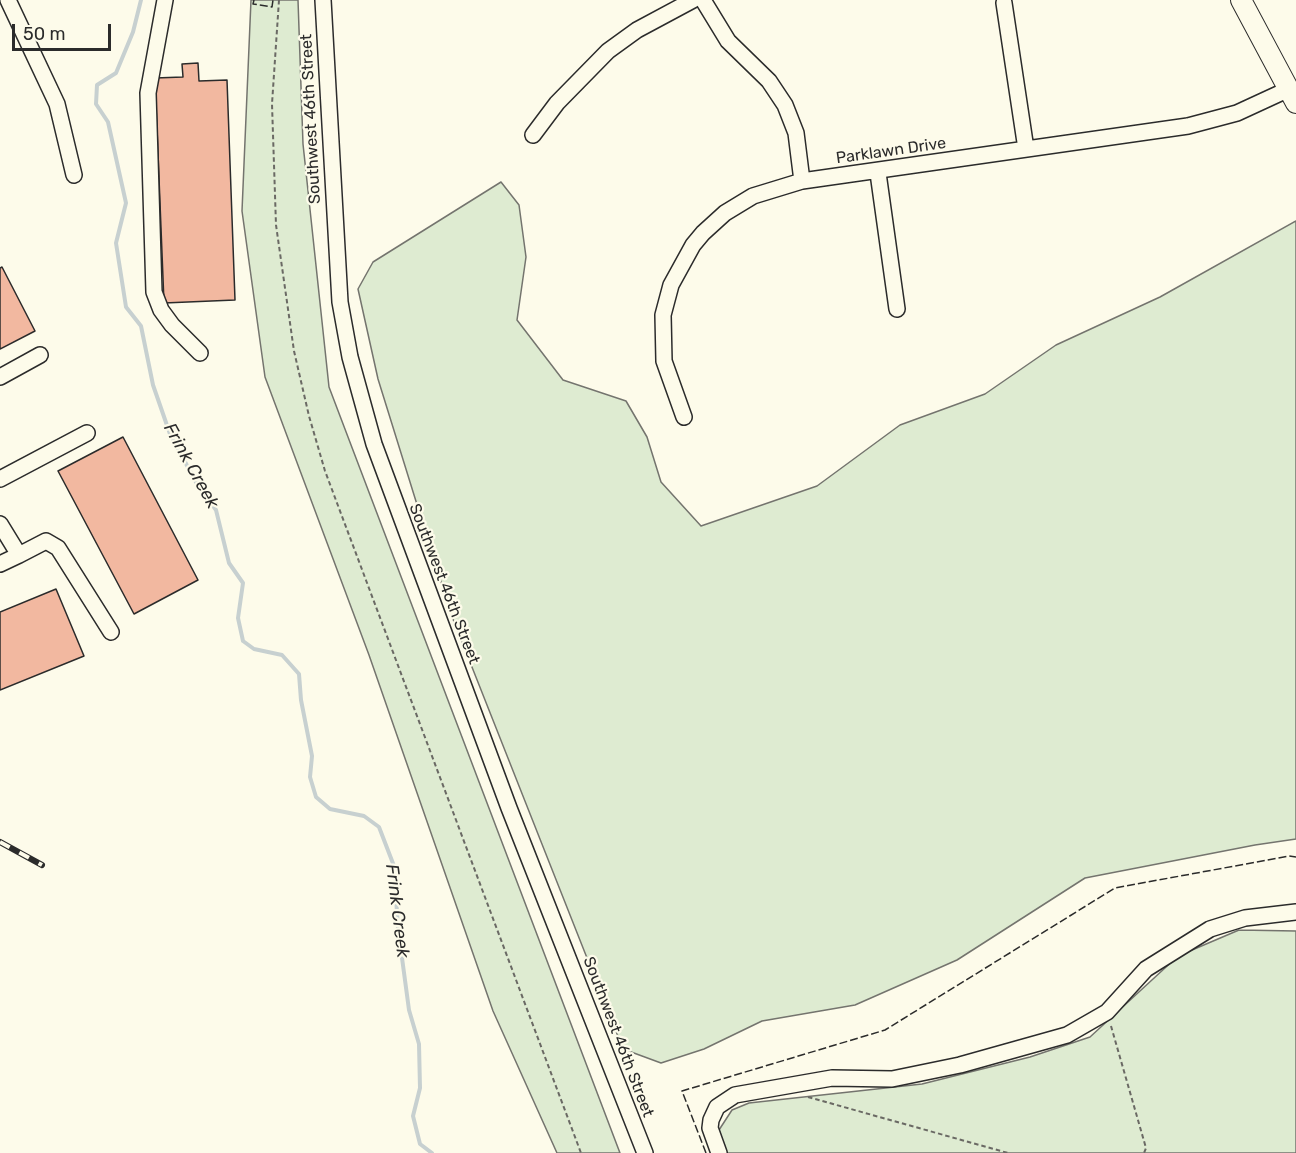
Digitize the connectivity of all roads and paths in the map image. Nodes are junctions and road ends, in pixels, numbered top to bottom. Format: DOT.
graph roads {
  1 [pos="8,0"];
  2 [pos="165,0"];
  3 [pos="279,0"];
  4 [pos="323,0"];
  5 [pos="693,0"];
  6 [pos="703,0"];
  7 [pos="1241,0"];
  8 [pos="1004,3"];
  9 [pos="1292,96"];
  10 [pos="533,135"];
  11 [pos="1026,149"];
  12 [pos="878,172"];
  13 [pos="74,175"];
  14 [pos="802,182"];
  15 [pos="897,309"];
  16 [pos="200,353"];
  17 [pos="40,355"];
  18 [pos="0,377"];
  19 [pos="684,417"];
  20 [pos="87,433"];
  21 [pos="0,479"];
  22 [pos="0,524"];
  23 [pos="19,555"];
  24 [pos="0,564"];
  25 [pos="111,632"];
  26 [pos="1296,912"];
  27 [pos="1107,1012"];
  28 [pos="777,1088"];
  29 [pos="581,1153"];
  30 [pos="645,1153"];
  31 [pos="719,1153"];
  32 [pos="1008,1153"];
  33 [pos="1144,1153"];
  1 -- 13 [label="street"];
  2 -- 16 [label="street"];
  3 -- 29 [label="path"];
  4 -- 30 [label="street, Southwest 46th Street"];
  5 -- 10 [label="street"];
  6 -- 14 [label="street"];
  7 -- 9 [label="main road"];
  8 -- 11 [label="street"];
  9 -- 11 [label="street, Parklawn Drive"];
  11 -- 12 [label="street, Parklawn Drive"];
  12 -- 14 [label="street, Parklawn Drive"];
  12 -- 15 [label="street"];
  14 -- 19 [label="street, Parklawn Drive"];
  17 -- 18 [label="street"];
  20 -- 21 [label="street"];
  22 -- 23 [label="street"];
  23 -- 24 [label="street"];
  23 -- 25 [label="street"];
  26 -- 27 [label="street"];
  27 -- 28 [label="street"];
  27 -- 33 [label="path"];
  28 -- 31 [label="street"];
  28 -- 32 [label="path"];
}
